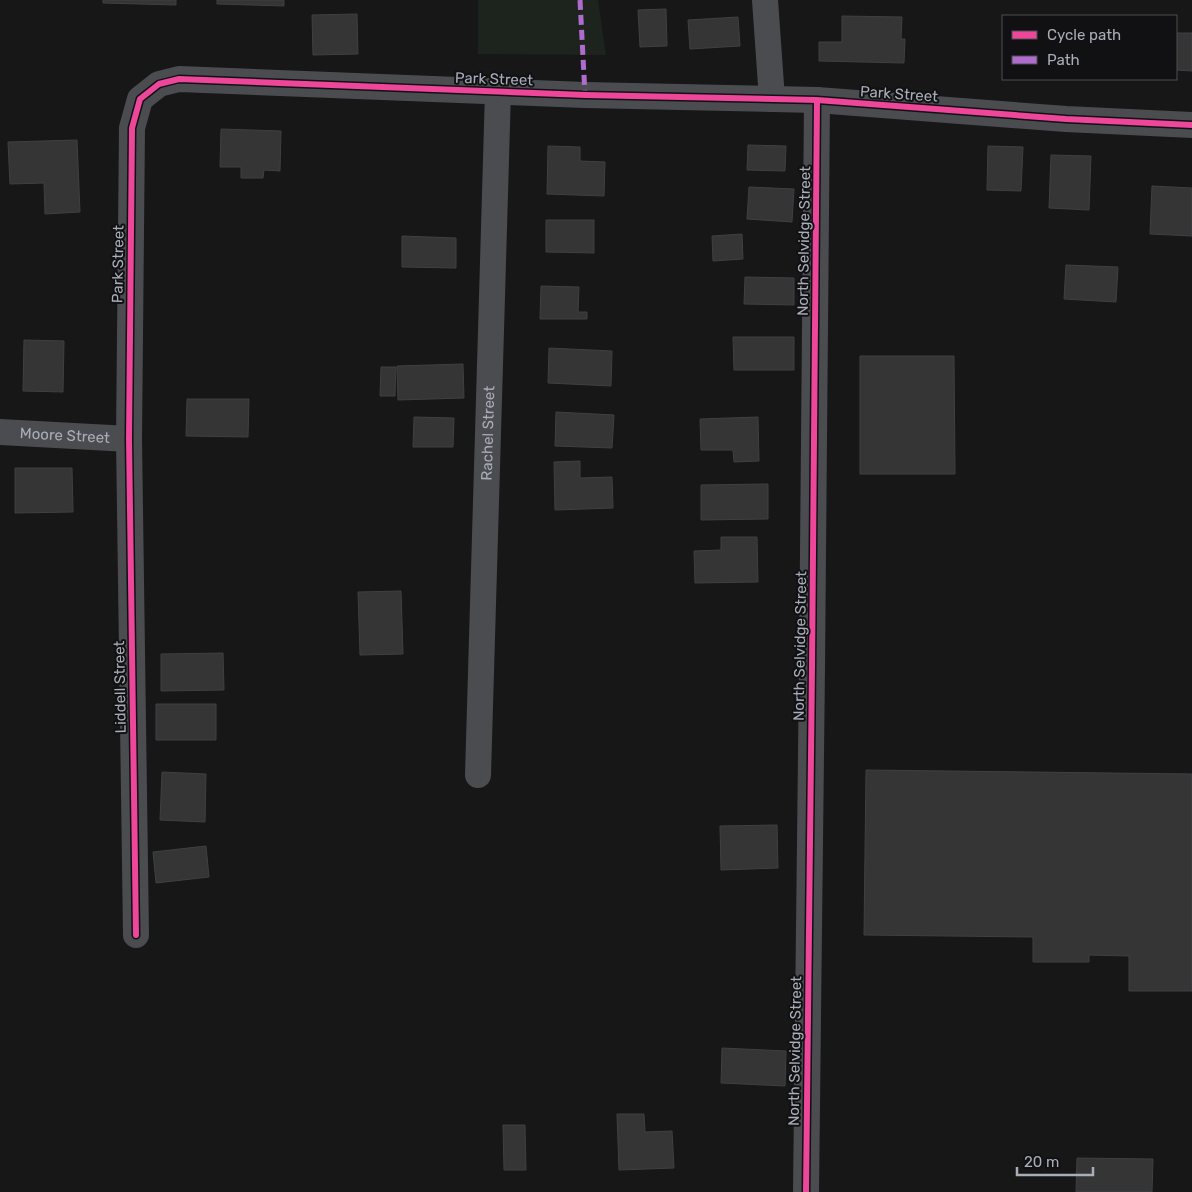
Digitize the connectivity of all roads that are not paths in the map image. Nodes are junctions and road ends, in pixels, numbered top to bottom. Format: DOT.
graph roads {
  1 [pos="765,0"];
  2 [pos="498,91"];
  3 [pos="772,99"];
  4 [pos="818,100"];
  5 [pos="1192,125"];
  6 [pos="0,432"];
  7 [pos="129,439"];
  8 [pos="478,775"];
  9 [pos="136,935"];
  10 [pos="806,1192"];
  1 -- 3 [label="street"];
  2 -- 3 [label="street, Park Street"];
  2 -- 7 [label="street, Park Street"];
  2 -- 8 [label="street, Rachel Street"];
  3 -- 4 [label="street, Park Street"];
  4 -- 5 [label="street, Park Street"];
  4 -- 10 [label="street, North Selvidge Street"];
  6 -- 7 [label="street, Moore Street"];
  7 -- 9 [label="street, Liddell Street"];
}
